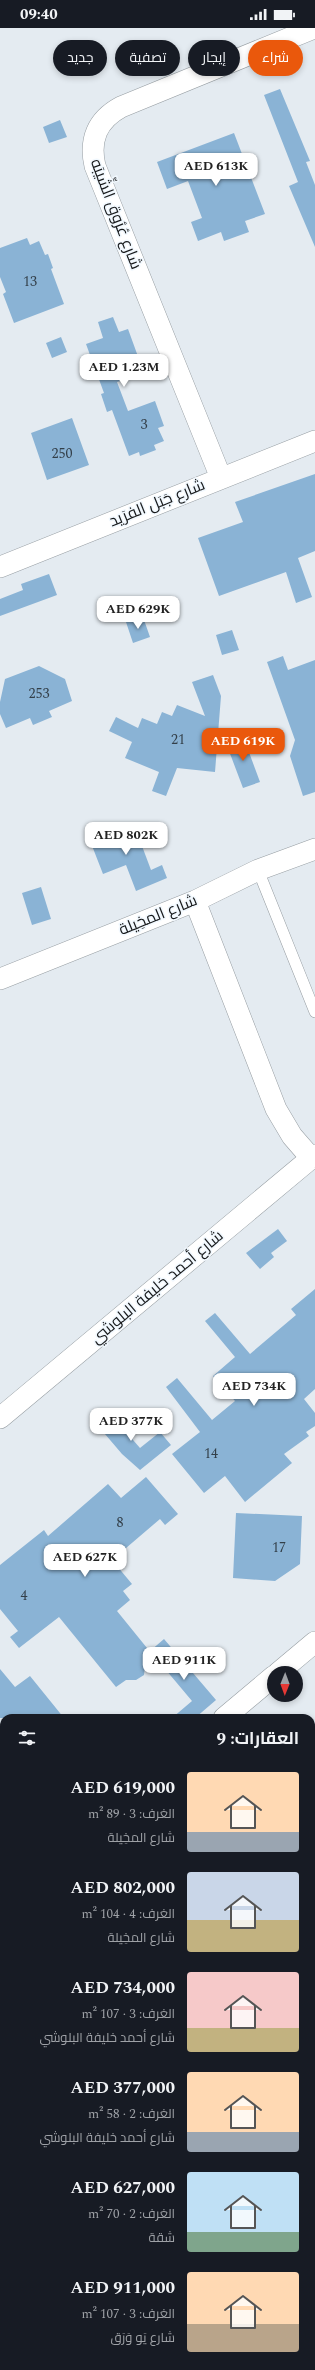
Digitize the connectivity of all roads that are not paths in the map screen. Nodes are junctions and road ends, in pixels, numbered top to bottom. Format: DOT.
graph roads {
  1 [pos="314,28"];
  2 [pos="315,441"];
  3 [pos="221,478"];
  4 [pos="0,567"];
  5 [pos="315,848"];
  6 [pos="258,870"];
  7 [pos="195,901"];
  8 [pos="0,979"];
  9 [pos="315,1012"];
  10 [pos="313,1156"];
  11 [pos="0,1418"];
  12 [pos="315,1642"];
  13 [pos="286,1666"];
  14 [pos="267,1682"];
  15 [pos="229,1714"];
  1 -- 3 [label="street, شارع عُرُوق الشِّيبَه"];
  2 -- 3 [label="street, شارع جَبَل الفرَيد"];
  3 -- 4 [label="street, شارع جَبَل الفرَيد"];
  5 -- 6 [label="street, شارع المخِيلة"];
  6 -- 7 [label="street, شارع المخِيلة"];
  6 -- 9 [label="lane"];
  7 -- 8 [label="street, شارع المخِيلة"];
  7 -- 10 [label="street"];
  10 -- 11 [label="street, شارع أحمد خليفة البلوشي"];
  12 -- 13 [label="street"];
  14 -- 15 [label="street"];
}
